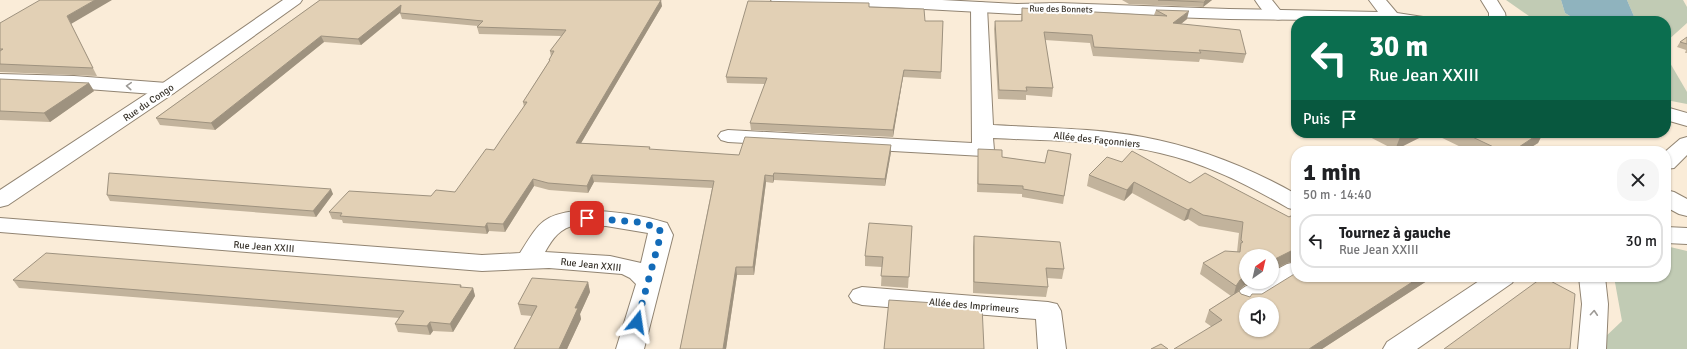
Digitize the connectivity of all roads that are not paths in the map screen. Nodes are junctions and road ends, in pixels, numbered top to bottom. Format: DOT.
graph roads {
  1 [pos="294,0"];
  2 [pos="779,0"];
  3 [pos="1262,0"];
  4 [pos="1377,0"];
  5 [pos="979,7"];
  6 [pos="1276,15"];
  7 [pos="1334,16"];
  8 [pos="1391,16"];
  9 [pos="0,80"];
  10 [pos="168,88"];
  11 [pos="1671,115"];
  12 [pos="1687,120"];
  13 [pos="982,131"];
  14 [pos="728,136"];
  15 [pos="1687,143"];
  16 [pos="1671,158"];
  17 [pos="1291,199"];
  18 [pos="0,200"];
  19 [pos="1671,200"];
  20 [pos="1687,209"];
  21 [pos="0,226"];
  22 [pos="1671,236"];
  23 [pos="1687,236"];
  24 [pos="528,260"];
  25 [pos="1291,273"];
  26 [pos="648,282"];
  27 [pos="1496,282"];
  28 [pos="1593,282"];
  29 [pos="862,296"];
  30 [pos="1249,297"];
  31 [pos="630,349"];
  32 [pos="1052,349"];
  33 [pos="1397,349"];
  34 [pos="1592,349"];
  1 -- 10 [label="street, Rue du Congo"];
  2 -- 5 [label="street, Rue des Bonnets"];
  3 -- 6 [label="street"];
  4 -- 8 [label="street"];
  5 -- 6 [label="street, Rue des Bonnets"];
  5 -- 13 [label="street"];
  6 -- 7 [label="street, Rue des Bonnets"];
  10 -- 9 [label="street, one-way"];
  10 -- 18 [label="street, Rue du Congo"];
  11 -- 12 [label="street"];
  13 -- 14 [label="street"];
  13 -- 17 [label="street, Allée des Façonniers"];
  15 -- 16 [label="street"];
  19 -- 20 [label="street"];
  21 -- 24 [label="street, Rue Jean XXIII"];
  22 -- 23 [label="street"];
  24 -- 26 [label="street, Rue Jean XXIII"];
  24 -- 26 [label="street"];
  25 -- 30 [label="street"];
  26 -- 31 [label="street"];
  27 -- 33 [label="street"];
  34 -- 28 [label="street, one-way"];
  29 -- 32 [label="street, Allée des Imprimeurs"];
}
